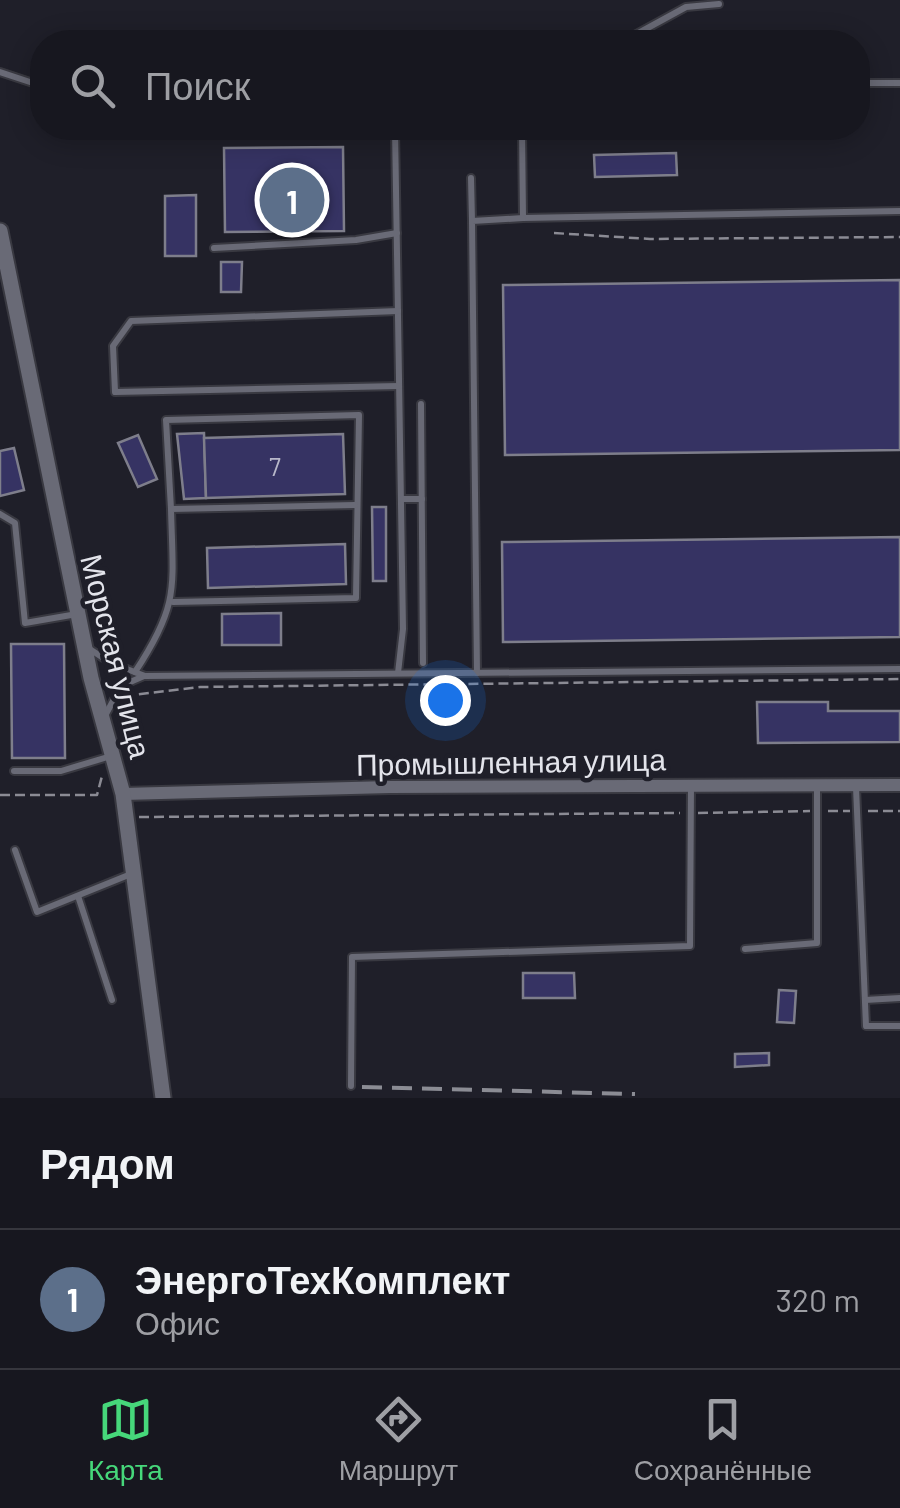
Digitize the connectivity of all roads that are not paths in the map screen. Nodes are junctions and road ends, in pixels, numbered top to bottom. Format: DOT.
graph roads {
  1 [pos="719,4"];
  2 [pos="643,30"];
  3 [pos="0,72"];
  4 [pos="30,82"];
  5 [pos="870,83"];
  6 [pos="900,83"];
  7 [pos="395,140"];
  8 [pos="522,140"];
  9 [pos="471,178"];
  10 [pos="900,211"];
  11 [pos="523,218"];
  12 [pos="472,221"];
  13 [pos="0,231"];
  14 [pos="397,232"];
  15 [pos="214,248"];
  16 [pos="398,311"];
  17 [pos="400,386"];
  18 [pos="421,404"];
  19 [pos="422,498"];
  20 [pos="401,499"];
  21 [pos="355,505"];
  22 [pos="171,509"];
  23 [pos="0,514"];
  24 [pos="173,602"];
  25 [pos="78,613"];
  26 [pos="86,646"];
  27 [pos="424,663"];
  28 [pos="900,669"];
  29 [pos="135,672"];
  30 [pos="477,672"];
  31 [pos="398,673"];
  32 [pos="145,676"];
  33 [pos="110,720"];
  34 [pos="114,764"];
  35 [pos="14,771"];
  36 [pos="691,784"];
  37 [pos="817,784"];
  38 [pos="900,785"];
  39 [pos="856,786"];
  40 [pos="128,794"];
  41 [pos="15,850"];
  42 [pos="131,874"];
  43 [pos="78,896"];
  44 [pos="745,949"];
  45 [pos="900,998"];
  46 [pos="112,1000"];
  47 [pos="866,1000"];
  48 [pos="900,1026"];
  49 [pos="351,1086"];
  50 [pos="162,1098"];
  1 -- 2 [label="lane"];
  3 -- 4 [label="lane"];
  5 -- 6 [label="lane"];
  7 -- 14 [label="lane"];
  8 -- 11 [label="lane"];
  9 -- 12 [label="lane"];
  10 -- 11 [label="lane"];
  11 -- 12 [label="lane"];
  12 -- 30 [label="lane"];
  13 -- 25 [label="street, Морская улица"];
  14 -- 15 [label="lane"];
  14 -- 16 [label="lane"];
  16 -- 17 [label="lane"];
  16 -- 17 [label="lane"];
  17 -- 20 [label="lane"];
  18 -- 19 [label="lane"];
  19 -- 20 [label="lane"];
  19 -- 27 [label="lane"];
  20 -- 31 [label="lane"];
  21 -- 22 [label="lane"];
  21 -- 22 [label="lane"];
  21 -- 24 [label="lane"];
  22 -- 24 [label="lane"];
  23 -- 25 [label="lane"];
  24 -- 29 [label="lane"];
  25 -- 26 [label="street, Морская улица"];
  26 -- 29 [label="lane"];
  26 -- 33 [label="street, Морская улица"];
  28 -- 30 [label="lane"];
  29 -- 32 [label="lane"];
  30 -- 31 [label="lane"];
  31 -- 32 [label="lane"];
  32 -- 33 [label="lane"];
  33 -- 34 [label="street, Морская улица"];
  34 -- 35 [label="lane"];
  34 -- 40 [label="street, Морская улица"];
  36 -- 37 [label="street, Промышленная улица"];
  36 -- 40 [label="street, Промышленная улица"];
  36 -- 49 [label="lane"];
  37 -- 39 [label="street, Промышленная улица"];
  37 -- 44 [label="lane"];
  38 -- 39 [label="street, Промышленная улица"];
  39 -- 47 [label="lane"];
  40 -- 42 [label="street, Морская улица"];
  41 -- 43 [label="lane"];
  42 -- 43 [label="lane"];
  42 -- 50 [label="street, Морская улица"];
  43 -- 46 [label="lane"];
  45 -- 47 [label="lane"];
  47 -- 48 [label="lane"];
}
